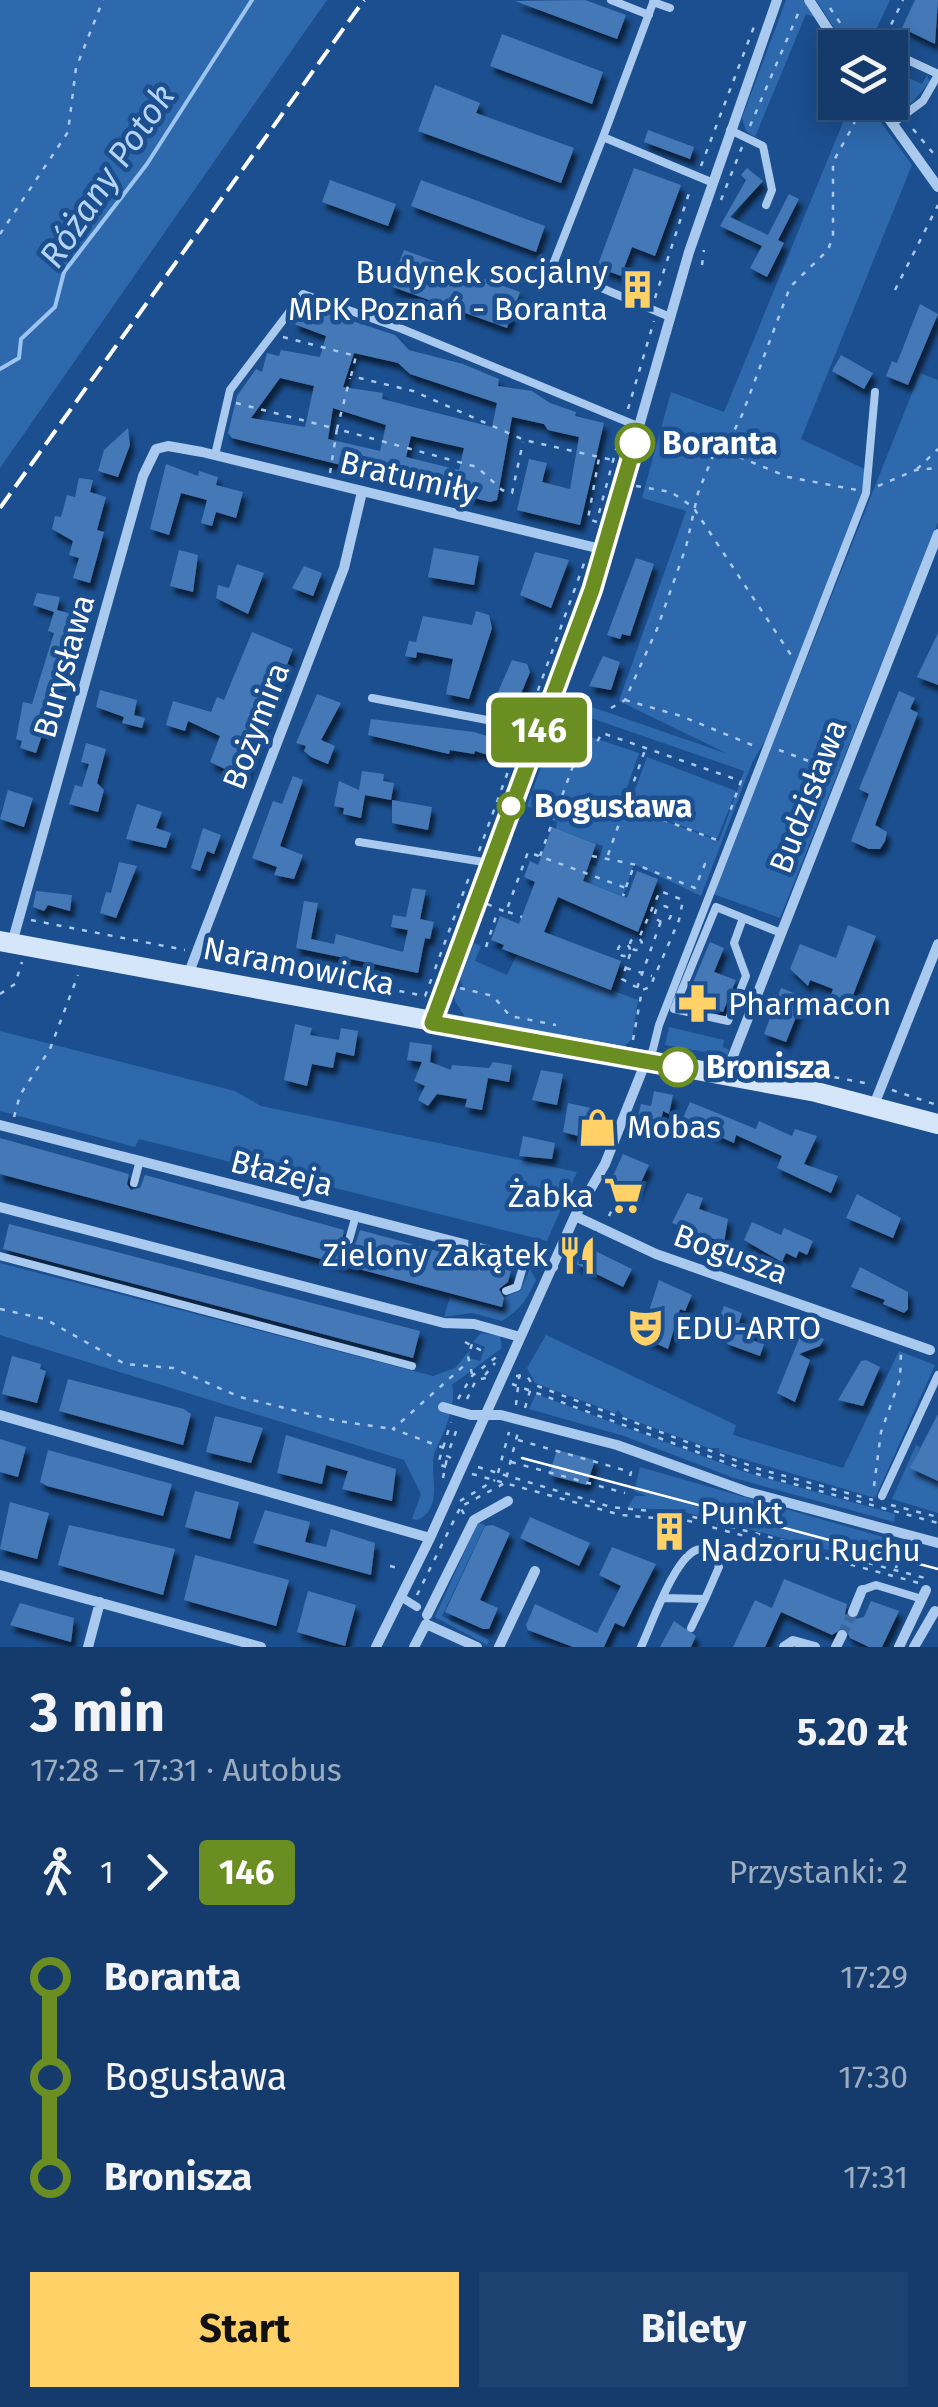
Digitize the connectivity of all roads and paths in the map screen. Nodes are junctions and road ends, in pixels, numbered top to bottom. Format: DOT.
graph roads {
  1 [pos="103,0"];
  2 [pos="611,0"];
  3 [pos="777,0"];
  4 [pos="809,0"];
  5 [pos="902,0"];
  6 [pos="652,1"];
  7 [pos="670,8"];
  8 [pos="649,15"];
  9 [pos="819,16"];
  10 [pos="828,30"];
  11 [pos="846,30"];
  12 [pos="888,30"];
  13 [pos="908,60"];
  14 [pos="938,74"];
  15 [pos="908,113"];
  16 [pos="855,120"];
  17 [pos="889,120"];
  18 [pos="898,120"];
  19 [pos="905,120"];
  20 [pos="892,124"];
  21 [pos="730,130"];
  22 [pos="603,137"];
  23 [pos="938,158"];
  24 [pos="711,182"];
  25 [pos="938,187"];
  26 [pos="766,205"];
  27 [pos="938,205"];
  28 [pos="0,234"];
  29 [pos="895,290"];
  30 [pos="670,317"];
  31 [pos="271,333"];
  32 [pos="351,376"];
  33 [pos="875,392"];
  34 [pos="228,401"];
  35 [pos="640,427"];
  36 [pos="337,429"];
  37 [pos="524,440"];
  38 [pos="938,449"];
  39 [pos="724,451"];
  40 [pos="202,452"];
  41 [pos="215,455"];
  42 [pos="599,456"];
  43 [pos="624,462"];
  44 [pos="938,468"];
  45 [pos="916,470"];
  46 [pos="624,483"];
  47 [pos="328,484"];
  48 [pos="362,492"];
  49 [pos="866,493"];
  50 [pos="695,511"];
  51 [pos="598,523"];
  52 [pos="938,534"];
  53 [pos="590,546"];
  54 [pos="606,550"];
  55 [pos="798,665"];
  56 [pos="372,698"];
  57 [pos="625,700"];
  58 [pos="610,708"];
  59 [pos="524,727"];
  60 [pos="539,730"];
  61 [pos="646,748"];
  62 [pos="766,749"];
  63 [pos="681,760"];
  64 [pos="678,769"];
  65 [pos="843,774"];
  66 [pos="562,795"];
  67 [pos="625,806"];
  68 [pos="619,821"];
  69 [pos="718,841"];
  70 [pos="359,842"];
  71 [pos="543,849"];
  72 [pos="549,854"];
  73 [pos="593,854"];
  74 [pos="540,856"];
  75 [pos="607,858"];
  76 [pos="475,860"];
  77 [pos="490,863"];
  78 [pos="635,864"];
  79 [pos="662,875"];
  80 [pos="626,888"];
  81 [pos="661,890"];
  82 [pos="623,896"];
  83 [pos="676,896"];
  84 [pos="486,904"];
  85 [pos="665,906"];
  86 [pos="499,909"];
  87 [pos="506,912"];
  88 [pos="522,917"];
  89 [pos="670,917"];
  90 [pos="20,918"];
  91 [pos="743,918"];
  92 [pos="679,920"];
  93 [pos="661,921"];
  94 [pos="781,933"];
  95 [pos="639,938"];
  96 [pos="6,942"];
  97 [pos="938,944"];
  98 [pos="486,947"];
  99 [pos="630,947"];
  100 [pos="196,952"];
  101 [pos="630,954"];
  102 [pos="79,956"];
  103 [pos="625,967"];
  104 [pos="435,970"];
  105 [pos="642,973"];
  106 [pos="450,974"];
  107 [pos="188,975"];
  108 [pos="654,977"];
  109 [pos="640,989"];
  110 [pos="0,994"];
  111 [pos="432,1023"];
  112 [pos="564,1027"];
  113 [pos="650,1056"];
  114 [pos="729,1067"];
  115 [pos="878,1096"];
  116 [pos="938,1106"];
  117 [pos="938,1124"];
  118 [pos="5,1127"];
  119 [pos="140,1160"];
  120 [pos="134,1183"];
  121 [pos="0,1206"];
  122 [pos="626,1208"];
  123 [pos="597,1215"];
  124 [pos="356,1216"];
  125 [pos="575,1216"];
  126 [pos="350,1240"];
  127 [pos="0,1256"];
  128 [pos="525,1260"];
  129 [pos="553,1267"];
  130 [pos="506,1291"];
  131 [pos="0,1309"];
  132 [pos="520,1337"];
  133 [pos="901,1340"];
  134 [pos="465,1342"];
  135 [pos="472,1344"];
  136 [pos="504,1348"];
  137 [pos="930,1350"];
  138 [pos="488,1354"];
  139 [pos="468,1362"];
  140 [pos="412,1366"];
  141 [pos="526,1370"];
  142 [pos="510,1374"];
  143 [pos="938,1375"];
  144 [pos="472,1376"];
  145 [pos="527,1376"];
  146 [pos="494,1379"];
  147 [pos="506,1382"];
  148 [pos="531,1387"];
  149 [pos="521,1388"];
  150 [pos="458,1400"];
  151 [pos="466,1402"];
  152 [pos="442,1407"];
  153 [pos="516,1407"];
  154 [pos="525,1410"];
  155 [pos="487,1415"];
  156 [pos="0,1416"];
  157 [pos="451,1420"];
  158 [pos="459,1424"];
  159 [pos="510,1428"];
  160 [pos="393,1429"];
  161 [pos="519,1431"];
  162 [pos="516,1439"];
  163 [pos="444,1448"];
  164 [pos="456,1460"];
  165 [pos="510,1462"];
  166 [pos="474,1466"];
  167 [pos="452,1468"];
  168 [pos="498,1473"];
  169 [pos="470,1474"];
  170 [pos="506,1476"];
  171 [pos="630,1476"];
  172 [pos="495,1480"];
  173 [pos="505,1483"];
  174 [pos="625,1492"];
  175 [pos="877,1498"];
  176 [pos="462,1502"];
  177 [pos="508,1502"];
  178 [pos="622,1504"];
  179 [pos="444,1507"];
  180 [pos="902,1511"];
  181 [pos="621,1512"];
  182 [pos="910,1516"];
  183 [pos="675,1518"];
  184 [pos="474,1520"];
  185 [pos="938,1520"];
  186 [pos="672,1524"];
  187 [pos="702,1524"];
  188 [pos="898,1524"];
  189 [pos="908,1527"];
  190 [pos="700,1530"];
  191 [pos="430,1538"];
  192 [pos="938,1542"];
  193 [pos="902,1547"];
  194 [pos="888,1559"];
  195 [pos="390,1566"];
  196 [pos="404,1569"];
  197 [pos="885,1570"];
  198 [pos="895,1570"];
  199 [pos="536,1571"];
  200 [pos="0,1575"];
  201 [pos="926,1588"];
  202 [pos="862,1590"];
  203 [pos="401,1596"];
  204 [pos="664,1598"];
  205 [pos="704,1599"];
  206 [pos="100,1602"];
  207 [pos="414,1606"];
  208 [pos="935,1611"];
  209 [pos="853,1612"];
  210 [pos="427,1620"];
  211 [pos="691,1628"];
  212 [pos="842,1635"];
  213 [pos="218,1641"];
  214 [pos="452,1642"];
  215 [pos="88,1647"];
  216 [pos="261,1647"];
  217 [pos="376,1647"];
  218 [pos="414,1647"];
  219 [pos="477,1647"];
  220 [pos="499,1647"];
  221 [pos="641,1647"];
  222 [pos="784,1647"];
  223 [pos="815,1647"];
  224 [pos="836,1647"];
  225 [pos="899,1647"];
  226 [pos="914,1647"];
  1 -- 28 [label="path"];
  2 -- 8 [label="lane"];
  3 -- 21 [label="street"];
  4 -- 9 [label="street"];
  5 -- 12 [label="path"];
  6 -- 7 [label="lane"];
  6 -- 8 [label="lane"];
  8 -- 22 [label="lane"];
  9 -- 10 [label="street"];
  9 -- 11 [label="path"];
  13 -- 14 [label="lane"];
  14 -- 15 [label="lane"];
  16 -- 39 [label="path"];
  17 -- 20 [label="street"];
  18 -- 20 [label="lane"];
  19 -- 23 [label="path"];
  20 -- 25 [label="street"];
  21 -- 24 [label="street"];
  21 -- 26 [label="lane"];
  22 -- 24 [label="lane"];
  22 -- 30 [label="lane"];
  24 -- 30 [label="street"];
  27 -- 29 [label="path"];
  30 -- 35 [label="street"];
  31 -- 32 [label="path"];
  31 -- 34 [label="lane"];
  31 -- 35 [label="lane"];
  32 -- 36 [label="path"];
  32 -- 37 [label="path"];
  33 -- 49 [label="lane"];
  34 -- 36 [label="path"];
  34 -- 41 [label="lane"];
  35 -- 46 [label="street"];
  36 -- 37 [label="path"];
  36 -- 47 [label="path"];
  37 -- 42 [label="path"];
  38 -- 45 [label="path"];
  39 -- 49 [label="path"];
  39 -- 50 [label="path"];
  40 -- 41 [label="street, Bratumiły"];
  40 -- 90 [label="street, Burysława"];
  41 -- 47 [label="street, Bratumiły"];
  42 -- 43 [label="path"];
  42 -- 51 [label="path"];
  44 -- 45 [label="path"];
  45 -- 49 [label="path"];
  46 -- 50 [label="path"];
  46 -- 54 [label="street"];
  47 -- 48 [label="street, Bratumiły"];
  48 -- 53 [label="street, Bratumiły"];
  48 -- 100 [label="street, Bożymira"];
  49 -- 55 [label="lane"];
  50 -- 55 [label="path"];
  50 -- 57 [label="path"];
  52 -- 65 [label="street, Budzisława"];
  53 -- 54 [label="street, Bratumiły"];
  53 -- 59 [label="path"];
  54 -- 60 [label="street"];
  55 -- 62 [label="lane"];
  56 -- 59 [label="lane"];
  57 -- 58 [label="path"];
  57 -- 62 [label="path"];
  59 -- 60 [label="lane"];
  59 -- 76 [label="path"];
  60 -- 77 [label="street"];
  61 -- 63 [label="path"];
  61 -- 66 [label="path"];
  61 -- 67 [label="path"];
  62 -- 65 [label="path"];
  62 -- 113 [label="lane"];
  63 -- 64 [label="path"];
  63 -- 69 [label="path"];
  65 -- 94 [label="street, Budzisława"];
  66 -- 68 [label="path"];
  66 -- 71 [label="path"];
  67 -- 68 [label="path"];
  67 -- 69 [label="path"];
  68 -- 75 [label="path"];
  69 -- 79 [label="path"];
  70 -- 76 [label="lane"];
  71 -- 72 [label="path"];
  71 -- 74 [label="path"];
  72 -- 74 [label="path"];
  72 -- 80 [label="path"];
  73 -- 75 [label="path"];
  74 -- 87 [label="path"];
  75 -- 78 [label="path"];
  76 -- 77 [label="lane"];
  76 -- 104 [label="path"];
  77 -- 106 [label="street"];
  78 -- 79 [label="path"];
  78 -- 80 [label="path"];
  79 -- 81 [label="path"];
  80 -- 82 [label="path"];
  81 -- 83 [label="path"];
  81 -- 95 [label="path"];
  83 -- 85 [label="path"];
  83 -- 92 [label="path"];
  84 -- 86 [label="path"];
  85 -- 89 [label="path"];
  85 -- 93 [label="path"];
  86 -- 87 [label="path"];
  86 -- 98 [label="path"];
  87 -- 88 [label="path"];
  89 -- 92 [label="path"];
  89 -- 93 [label="path"];
  90 -- 96 [label="street, Burysława"];
  90 -- 100 [label="path"];
  91 -- 91 [label="lane"];
  91 -- 94 [label="lane"];
  92 -- 108 [label="path"];
  93 -- 105 [label="path"];
  94 -- 114 [label="street, Budzisława"];
  95 -- 99 [label="path"];
  95 -- 99 [label="path"];
  96 -- 102 [label="street, Naramowicka"];
  96 -- 110 [label="path"];
  97 -- 115 [label="street"];
  99 -- 101 [label="path"];
  99 -- 101 [label="path"];
  100 -- 104 [label="path"];
  100 -- 107 [label="street, Bożymira"];
  101 -- 103 [label="path"];
  102 -- 107 [label="street, Naramowicka"];
  102 -- 118 [label="path"];
  103 -- 105 [label="path"];
  103 -- 109 [label="path"];
  104 -- 106 [label="path"];
  105 -- 108 [label="path"];
  105 -- 109 [label="path"];
  106 -- 111 [label="street"];
  106 -- 112 [label="path"];
  107 -- 111 [label="street, Naramowicka"];
  108 -- 109 [label="path"];
  109 -- 113 [label="path"];
  111 -- 113 [label="street, Naramowicka"];
  113 -- 114 [label="street, Naramowicka"];
  113 -- 125 [label="street"];
  114 -- 115 [label="street, Naramowicka"];
  114 -- 115 [label="path"];
  115 -- 116 [label="path"];
  115 -- 117 [label="street, Naramowicka"];
  118 -- 119 [label="street, Błażeja"];
  119 -- 120 [label="lane"];
  119 -- 124 [label="street, Błażeja"];
  121 -- 132 [label="street"];
  122 -- 123 [label="path"];
  124 -- 126 [label="lane"];
  124 -- 128 [label="street, Błażeja"];
  125 -- 129 [label="street"];
  125 -- 133 [label="street, Bogusza"];
  127 -- 140 [label="lane"];
  128 -- 129 [label="street, Błażeja"];
  128 -- 130 [label="lane"];
  129 -- 132 [label="street"];
  131 -- 160 [label="path"];
  132 -- 155 [label="street"];
  133 -- 137 [label="street, Bogusza"];
  133 -- 175 [label="path"];
  134 -- 135 [label="path"];
  135 -- 138 [label="path"];
  135 -- 139 [label="path"];
  136 -- 144 [label="path"];
  139 -- 144 [label="path"];
  139 -- 160 [label="path"];
  141 -- 145 [label="path"];
  142 -- 145 [label="path"];
  143 -- 175 [label="lane"];
  144 -- 150 [label="path"];
  145 -- 148 [label="path"];
  146 -- 151 [label="path"];
  147 -- 149 [label="path"];
  148 -- 149 [label="path"];
  148 -- 154 [label="path"];
  148 -- 175 [label="path"];
  148 -- 180 [label="path"];
  149 -- 153 [label="path"];
  152 -- 155 [label="street"];
  155 -- 179 [label="street"];
  155 -- 192 [label="street"];
  156 -- 191 [label="street"];
  157 -- 163 [label="path"];
  158 -- 164 [label="path"];
  159 -- 168 [label="path"];
  160 -- 163 [label="path"];
  161 -- 162 [label="path"];
  162 -- 165 [label="path"];
  162 -- 171 [label="path"];
  163 -- 167 [label="path"];
  165 -- 170 [label="path"];
  165 -- 174 [label="path"];
  166 -- 168 [label="path"];
  168 -- 170 [label="path"];
  168 -- 172 [label="path"];
  169 -- 172 [label="path"];
  170 -- 173 [label="path"];
  170 -- 181 [label="path"];
  172 -- 173 [label="path"];
  172 -- 176 [label="path"];
  173 -- 176 [label="path"];
  173 -- 181 [label="path"];
  175 -- 180 [label="path"];
  176 -- 179 [label="path"];
  176 -- 184 [label="path"];
  176 -- 207 [label="path"];
  177 -- 184 [label="street"];
  178 -- 181 [label="path"];
  179 -- 191 [label="street"];
  180 -- 182 [label="path"];
  180 -- 185 [label="path"];
  180 -- 188 [label="path"];
  181 -- 183 [label="path"];
  181 -- 197 [label="path"];
  182 -- 185 [label="path"];
  182 -- 189 [label="path"];
  183 -- 186 [label="path"];
  183 -- 187 [label="path"];
  184 -- 210 [label="street"];
  187 -- 190 [label="path"];
  187 -- 197 [label="path"];
  191 -- 203 [label="street"];
  193 -- 198 [label="path"];
  194 -- 197 [label="path"];
  195 -- 196 [label="path"];
  197 -- 198 [label="path"];
  197 -- 201 [label="path"];
  198 -- 201 [label="path"];
  199 -- 220 [label="street"];
  200 -- 206 [label="street"];
  201 -- 202 [label="lane"];
  201 -- 225 [label="street"];
  202 -- 209 [label="street"];
  203 -- 207 [label="lane"];
  203 -- 217 [label="street"];
  204 -- 205 [label="lane"];
  204 -- 205 [label="lane"];
  204 -- 221 [label="lane"];
  205 -- 211 [label="lane"];
  206 -- 213 [label="street"];
  206 -- 215 [label="street"];
  207 -- 210 [label="street"];
  208 -- 226 [label="street"];
  210 -- 214 [label="street"];
  210 -- 218 [label="street"];
  212 -- 224 [label="street"];
  213 -- 216 [label="street"];
  214 -- 219 [label="street"];
  222 -- 223 [label="street"];
}
